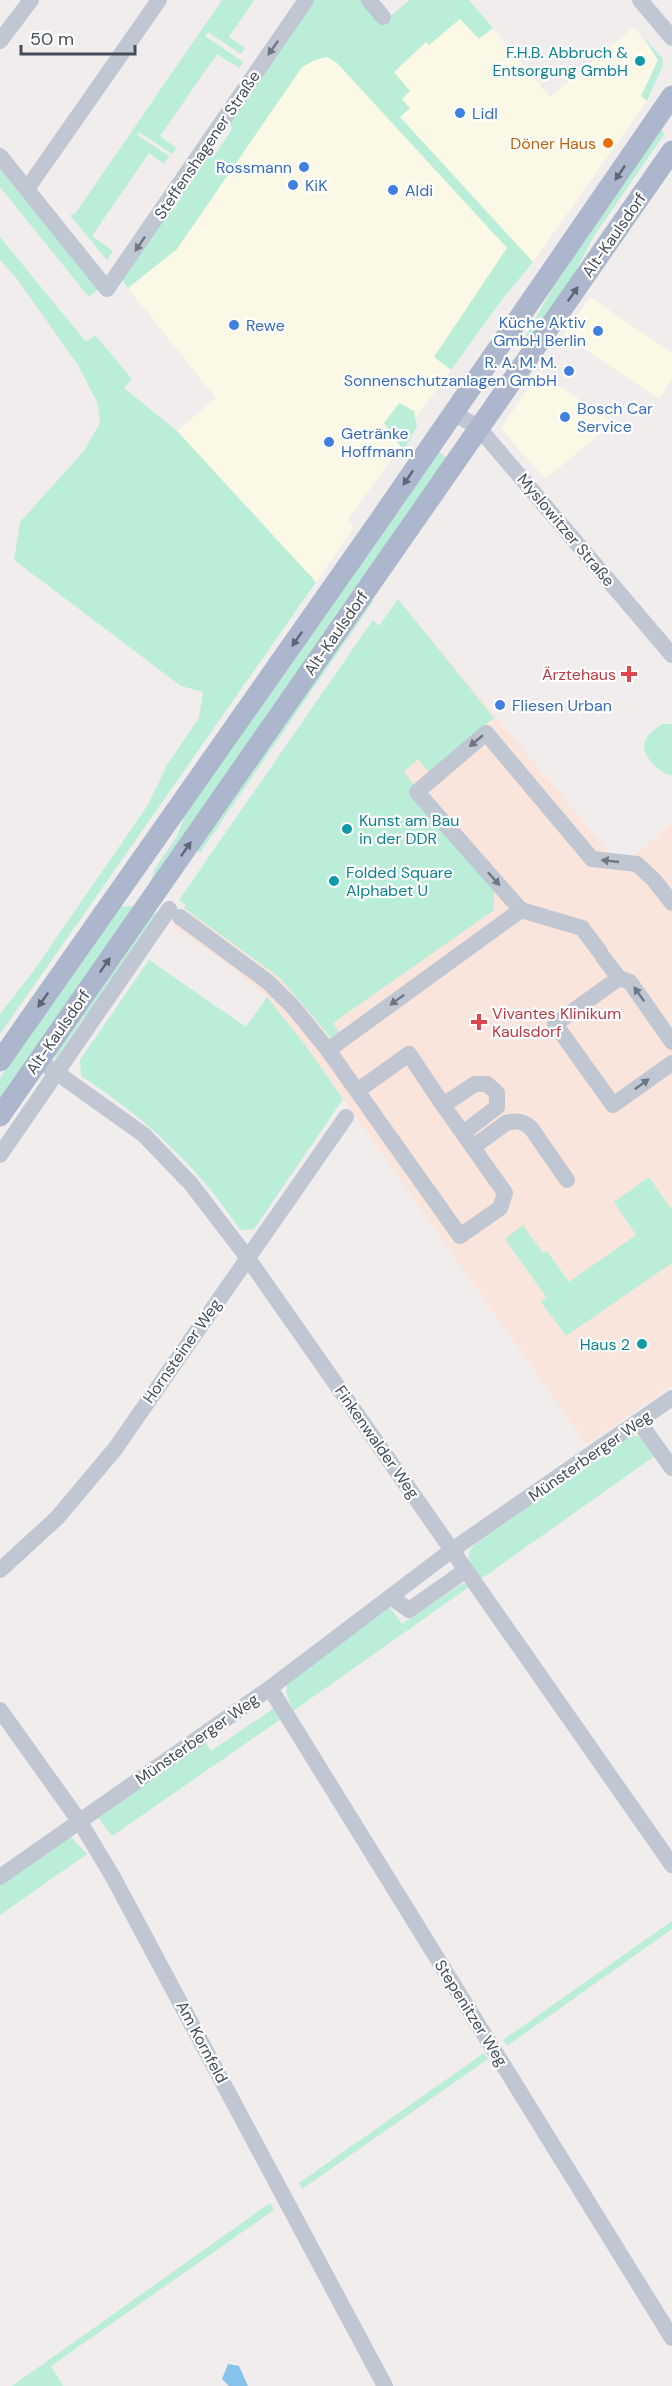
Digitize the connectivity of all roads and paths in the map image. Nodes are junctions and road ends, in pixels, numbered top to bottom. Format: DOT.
graph roads {
  1 [pos="31,0"];
  2 [pos="159,0"];
  3 [pos="306,0"];
  4 [pos="369,0"];
  5 [pos="640,0"];
  6 [pos="383,17"];
  7 [pos="672,38"];
  8 [pos="0,41"];
  9 [pos="672,96"];
  10 [pos="672,151"];
  11 [pos="0,156"];
  12 [pos="27,189"];
  13 [pos="453,413"];
  14 [pos="478,427"];
  15 [pos="672,655"];
  16 [pos="672,903"];
  17 [pos="521,910"];
  18 [pos="619,978"];
  19 [pos="672,1042"];
  20 [pos="328,1050"];
  21 [pos="39,1060"];
  22 [pos="0,1061"];
  23 [pos="672,1063"];
  24 [pos="57,1072"];
  25 [pos="357,1091"];
  26 [pos="443,1106"];
  27 [pos="0,1116"];
  28 [pos="346,1117"];
  29 [pos="468,1140"];
  30 [pos="0,1155"];
  31 [pos="567,1180"];
  32 [pos="247,1257"];
  33 [pos="672,1398"];
  34 [pos="639,1422"];
  35 [pos="672,1468"];
  36 [pos="452,1550"];
  37 [pos="0,1570"];
  38 [pos="466,1570"];
  39 [pos="391,1597"];
  40 [pos="270,1688"];
  41 [pos="0,1710"];
  42 [pos="80,1822"];
  43 [pos="672,1865"];
  44 [pos="0,1878"];
  45 [pos="672,2338"];
  46 [pos="385,2386"];
  1 -- 8 [label="street"];
  2 -- 12 [label="street"];
  3 -- 12 [label="street, Steffenshagener Straße, one-way"];
  4 -- 6 [label="street"];
  5 -- 7 [label="street"];
  9 -- 13 [label="main road, Alt-Kaulsdorf, one-way"];
  14 -- 10 [label="main road, Alt-Kaulsdorf, one-way"];
  11 -- 12 [label="street"];
  13 -- 14 [label="street, Myslowitzer Straße"];
  13 -- 22 [label="main road, Alt-Kaulsdorf, one-way"];
  14 -- 15 [label="street, Myslowitzer Straße"];
  21 -- 14 [label="main road, Alt-Kaulsdorf, one-way"];
  16 -- 17 [label="street, one-way"];
  17 -- 18 [label="street"];
  17 -- 20 [label="street, one-way"];
  19 -- 18 [label="street, one-way"];
  18 -- 23 [label="street, one-way"];
  20 -- 24 [label="street, Alt-Kaulsdorf"];
  20 -- 25 [label="street"];
  21 -- 24 [label="street, Finkenwalder Weg"];
  21 -- 27 [label="main road, Alt-Kaulsdorf"];
  24 -- 30 [label="street, Alt-Kaulsdorf"];
  24 -- 32 [label="street, Finkenwalder Weg"];
  25 -- 26 [label="street"];
  25 -- 29 [label="street"];
  26 -- 29 [label="street"];
  26 -- 29 [label="street"];
  28 -- 32 [label="street, Hornsteiner Weg"];
  29 -- 31 [label="street"];
  32 -- 36 [label="street, Finkenwalder Weg"];
  32 -- 37 [label="street, Hornsteiner Weg"];
  33 -- 34 [label="street, Münsterberger Weg"];
  34 -- 35 [label="street"];
  34 -- 36 [label="street, Münsterberger Weg"];
  36 -- 38 [label="street, Finkenwalder Weg"];
  36 -- 39 [label="street, Münsterberger Weg"];
  38 -- 39 [label="street"];
  38 -- 43 [label="street, Finkenwalder Weg"];
  39 -- 40 [label="street, Münsterberger Weg"];
  40 -- 42 [label="street, Münsterberger Weg"];
  40 -- 45 [label="street, Stepenitzer Weg"];
  41 -- 42 [label="street, Am Kornfeld"];
  42 -- 44 [label="street, Münsterberger Weg"];
  42 -- 46 [label="street, Am Kornfeld"];
}
